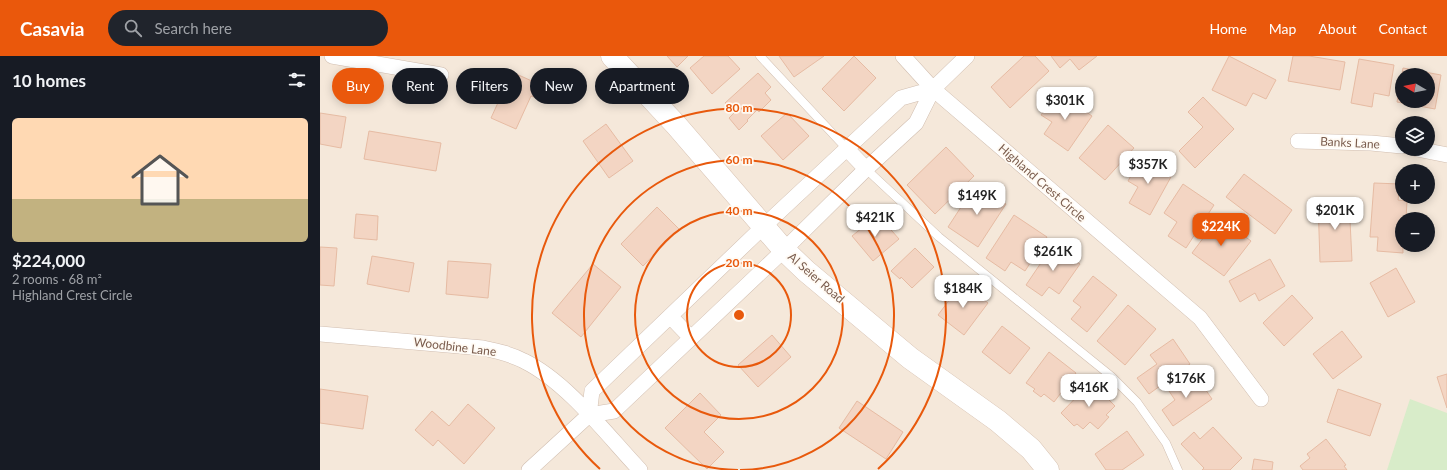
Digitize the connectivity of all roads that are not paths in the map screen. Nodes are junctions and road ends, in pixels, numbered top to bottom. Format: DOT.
graph roads {
  1 [pos="332,56"];
  2 [pos="612,56"];
  3 [pos="760,56"];
  4 [pos="903,56"];
  5 [pos="967,56"];
  6 [pos="401,68"];
  7 [pos="933,90"];
  8 [pos="1298,141"];
  9 [pos="1395,146"];
  10 [pos="847,149"];
  11 [pos="1435,153"];
  12 [pos="1447,155"];
  13 [pos="866,169"];
  14 [pos="764,226"];
  15 [pos="784,250"];
  16 [pos="670,316"];
  17 [pos="320,334"];
  18 [pos="691,338"];
  19 [pos="1261,399"];
  20 [pos="589,415"];
  21 [pos="529,470"];
  22 [pos="640,470"];
  23 [pos="1048,470"];
  24 [pos="1178,470"];
  1 -- 6 [label="street"];
  2 -- 14 [label="street, Al Seier Road"];
  3 -- 10 [label="lane"];
  4 -- 7 [label="street, Highland Crest Circle"];
  5 -- 7 [label="street"];
  7 -- 10 [label="street"];
  7 -- 13 [label="street"];
  7 -- 19 [label="street, Highland Crest Circle"];
  8 -- 9 [label="street, Banks Lane"];
  10 -- 13 [label="street"];
  10 -- 14 [label="street"];
  11 -- 12 [label="street"];
  13 -- 15 [label="street"];
  13 -- 24 [label="lane"];
  14 -- 15 [label="street, Al Seier Road"];
  14 -- 16 [label="street"];
  15 -- 18 [label="street"];
  15 -- 23 [label="street, Al Seier Road"];
  16 -- 18 [label="street"];
  16 -- 20 [label="street"];
  17 -- 20 [label="street, Woodbine Lane"];
  18 -- 20 [label="street"];
  20 -- 21 [label="street"];
  20 -- 22 [label="street, Woodbine Lane"];
}
